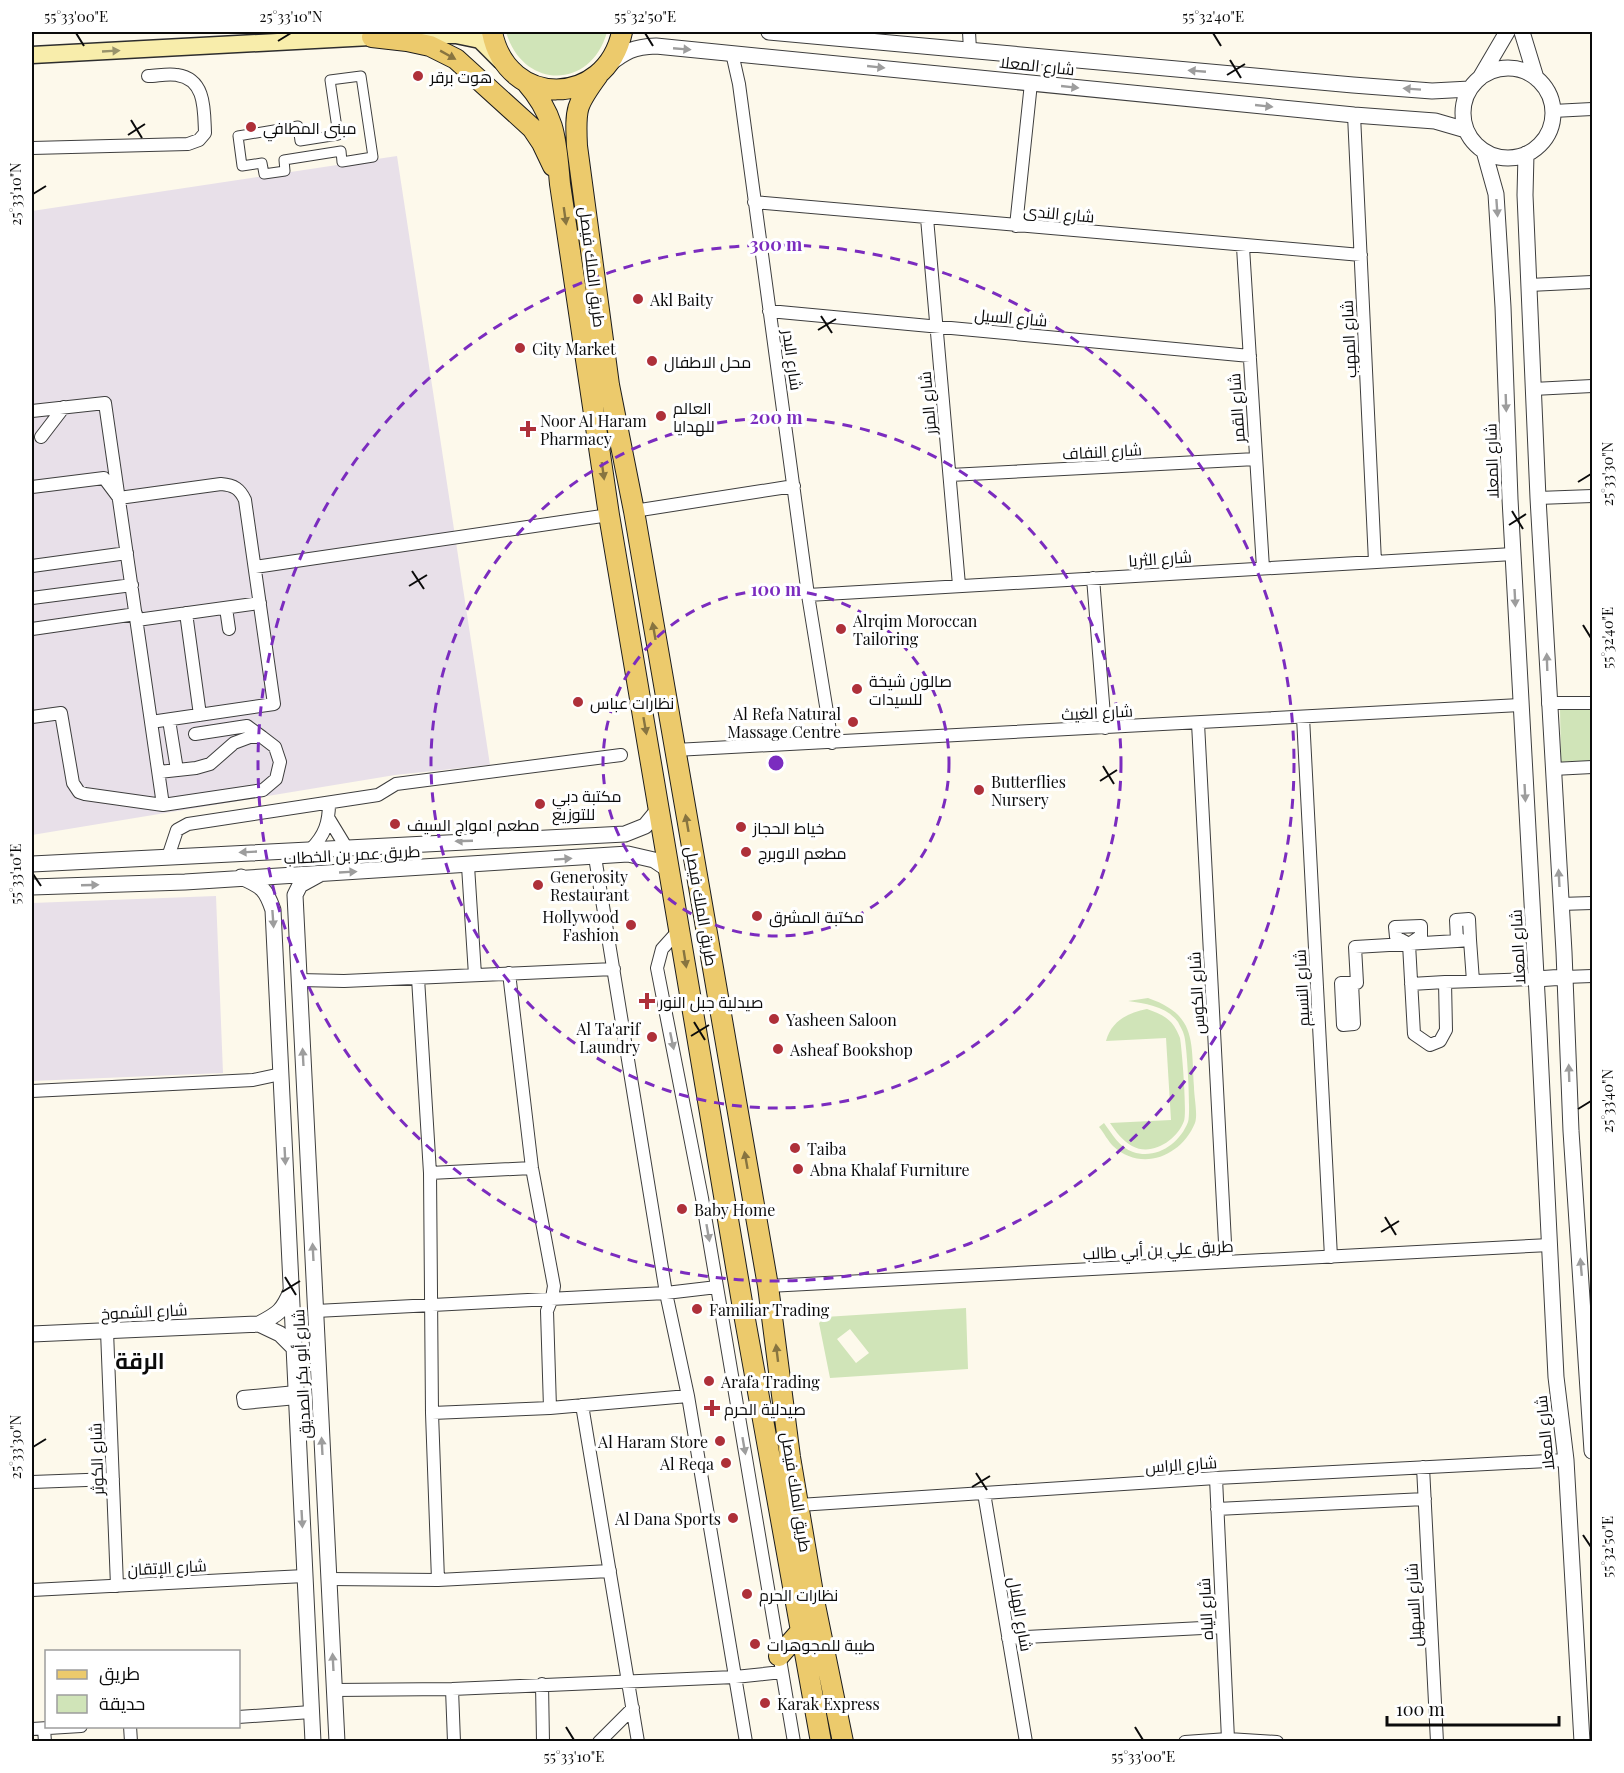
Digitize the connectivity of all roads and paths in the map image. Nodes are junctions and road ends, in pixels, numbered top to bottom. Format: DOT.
graph roads {
  1 [pos="492,32"];
  2 [pos="622,32"];
  3 [pos="769,32"];
  4 [pos="969,32"];
  5 [pos="1507,32"];
  6 [pos="1522,32"];
  7 [pos="855,36"];
  8 [pos="372,37"];
  9 [pos="249,38"];
  10 [pos="970,50"];
  11 [pos="732,53"];
  12 [pos="32,55"];
  13 [pos="506,66"];
  14 [pos="603,70"];
  15 [pos="148,76"];
  16 [pos="361,76"];
  17 [pos="1536,78"];
  18 [pos="526,82"];
  19 [pos="1031,83"];
  20 [pos="1475,84"];
  21 [pos="1593,109"];
  22 [pos="1553,111"];
  23 [pos="1354,115"];
  24 [pos="1466,130"];
  25 [pos="32,148"];
  26 [pos="1484,152"];
  27 [pos="1526,154"];
  28 [pos="560,184"];
  29 [pos="754,202"];
  30 [pos="927,218"];
  31 [pos="1016,226"];
  32 [pos="1243,247"];
  33 [pos="1361,255"];
  34 [pos="1593,282"];
  35 [pos="1529,285"];
  36 [pos="769,311"];
  37 [pos="936,327"];
  38 [pos="1250,356"];
  39 [pos="1593,386"];
  40 [pos="1533,389"];
  41 [pos="64,407"];
  42 [pos="32,411"];
  43 [pos="41,437"];
  44 [pos="1256,459"];
  45 [pos="950,475"];
  46 [pos="794,486"];
  47 [pos="32,487"];
  48 [pos="1593,496"];
  49 [pos="119,498"];
  50 [pos="1538,498"];
  51 [pos="634,511"];
  52 [pos="609,515"];
  53 [pos="127,553"];
  54 [pos="1513,554"];
  55 [pos="1375,562"];
  56 [pos="32,566"];
  57 [pos="255,567"];
  58 [pos="1263,568"];
  59 [pos="1093,578"];
  60 [pos="132,585"];
  61 [pos="959,585"];
  62 [pos="808,595"];
  63 [pos="32,598"];
  64 [pos="260,603"];
  65 [pos="226,608"];
  66 [pos="186,614"];
  67 [pos="136,617"];
  68 [pos="32,629"];
  69 [pos="229,629"];
  70 [pos="1548,703"];
  71 [pos="1593,703"];
  72 [pos="1520,705"];
  73 [pos="200,715"];
  74 [pos="32,717"];
  75 [pos="1303,717"];
  76 [pos="169,720"];
  77 [pos="151,723"];
  78 [pos="1198,723"];
  79 [pos="1105,728"];
  80 [pos="195,734"];
  81 [pos="262,737"];
  82 [pos="832,743"];
  83 [pos="675,750"];
  84 [pos="621,755"];
  85 [pos="1593,768"];
  86 [pos="1553,769"];
  87 [pos="177,770"];
  88 [pos="159,772"];
  89 [pos="329,803"];
  90 [pos="163,805"];
  91 [pos="659,809"];
  92 [pos="329,819"];
  93 [pos="502,840"];
  94 [pos="346,847"];
  95 [pos="310,849"];
  96 [pos="595,856"];
  97 [pos="168,857"];
  98 [pos="503,863"];
  99 [pos="32,864"];
  100 [pos="468,866"];
  101 [pos="669,870"];
  102 [pos="320,874"];
  103 [pos="241,877"];
  104 [pos="32,887"];
  105 [pos="1593,903"];
  106 [pos="1560,904"];
  107 [pos="680,929"];
  108 [pos="1470,940"];
  109 [pos="1457,941"];
  110 [pos="1410,944"];
  111 [pos="614,969"];
  112 [pos="509,973"];
  113 [pos="475,975"];
  114 [pos="1593,976"];
  115 [pos="1565,977"];
  116 [pos="418,978"];
  117 [pos="1536,979"];
  118 [pos="299,980"];
  119 [pos="1473,981"];
  120 [pos="1445,982"];
  121 [pos="1353,983"];
  122 [pos="1412,984"];
  123 [pos="281,1074"];
  124 [pos="32,1091"];
  125 [pos="1543,1106"];
  126 [pos="284,1131"];
  127 [pos="532,1168"];
  128 [pos="430,1173"];
  129 [pos="312,1226"];
  130 [pos="1579,1244"];
  131 [pos="1550,1245"];
  132 [pos="1331,1257"];
  133 [pos="1226,1262"];
  134 [pos="768,1286"];
  135 [pos="717,1287"];
  136 [pos="292,1288"];
  137 [pos="666,1293"];
  138 [pos="552,1298"];
  139 [pos="431,1304"];
  140 [pos="316,1311"];
  141 [pos="744,1314"];
  142 [pos="259,1324"];
  143 [pos="107,1331"];
  144 [pos="32,1334"];
  145 [pos="294,1348"];
  146 [pos="296,1392"];
  147 [pos="688,1396"];
  148 [pos="582,1405"];
  149 [pos="550,1408"];
  150 [pos="432,1413"];
  151 [pos="1593,1451"];
  152 [pos="1566,1460"];
  153 [pos="1423,1467"];
  154 [pos="1216,1478"];
  155 [pos="113,1479"];
  156 [pos="32,1482"];
  157 [pos="324,1487"];
  158 [pos="984,1493"];
  159 [pos="1425,1499"];
  160 [pos="799,1505"];
  161 [pos="1217,1509"];
  162 [pos="1571,1557"];
  163 [pos="610,1571"];
  164 [pos="305,1576"];
  165 [pos="329,1579"];
  166 [pos="438,1580"];
  167 [pos="117,1586"];
  168 [pos="32,1590"];
  169 [pos="1222,1627"];
  170 [pos="800,1632"];
  171 [pos="1008,1638"];
  172 [pos="780,1664"];
  173 [pos="735,1677"];
  174 [pos="628,1680"];
  175 [pos="542,1684"];
  176 [pos="452,1689"];
  177 [pos="334,1690"];
  178 [pos="633,1708"];
  179 [pos="311,1712"];
  180 [pos="240,1717"];
  181 [pos="69,1728"];
  182 [pos="1593,1729"];
  183 [pos="40,1733"];
  184 [pos="1228,1739"];
  185 [pos="313,1742"];
  186 [pos="337,1742"];
  187 [pos="454,1742"];
  188 [pos="543,1742"];
  189 [pos="599,1742"];
  190 [pos="638,1742"];
  191 [pos="746,1742"];
  192 [pos="794,1742"];
  193 [pos="821,1742"];
  194 [pos="843,1742"];
  195 [pos="1026,1742"];
  196 [pos="1185,1742"];
  197 [pos="1277,1742"];
  198 [pos="1437,1742"];
  199 [pos="1582,1742"];
  1 -- 13 [label="main road"];
  2 -- 14 [label="main road, طريق الملك فيصل"];
  3 -- 7 [label="street, شارع المعلا"];
  4 -- 10 [label="street"];
  5 -- 20 [label="street"];
  6 -- 17 [label="street"];
  7 -- 10 [label="street, شارع المعلا"];
  8 -- 9 [label="main road"];
  8 -- 13 [label="main road"];
  8 -- 28 [label="main road, one-way"];
  12 -- 9 [label="main road, one-way"];
  20 -- 10 [label="street, شارع المعلا, one-way"];
  14 -- 11 [label="street, شارع المعلا, one-way"];
  11 -- 19 [label="street, شارع المعلا, one-way"];
  11 -- 29 [label="street, شارع البدر"];
  13 -- 18 [label="main road"];
  14 -- 18 [label="main road"];
  14 -- 51 [label="main road, طريق الملك فيصل"];
  15 -- 25 [label="street"];
  16 -- 16 [label="street"];
  17 -- 20 [label="street"];
  17 -- 22 [label="street"];
  18 -- 28 [label="main road, طريق الملك فيصل"];
  19 -- 23 [label="street, شارع المعلا, one-way"];
  19 -- 31 [label="street"];
  20 -- 24 [label="street"];
  21 -- 22 [label="street"];
  22 -- 27 [label="street"];
  23 -- 24 [label="street, شارع المعلا"];
  23 -- 33 [label="street, شارع المهب"];
  24 -- 26 [label="street"];
  26 -- 27 [label="street"];
  26 -- 54 [label="street, شارع المعلا, one-way"];
  27 -- 35 [label="street"];
  28 -- 52 [label="main road, طريق الملك فيصل, one-way"];
  29 -- 30 [label="street, شارع الندى"];
  29 -- 36 [label="street, شارع البدر"];
  30 -- 31 [label="street, شارع الندى"];
  30 -- 37 [label="street, شارع المزر"];
  31 -- 32 [label="street, شارع الندى"];
  32 -- 33 [label="street, شارع الندى"];
  32 -- 38 [label="street, شارع القمر"];
  33 -- 55 [label="street, شارع المهب"];
  34 -- 35 [label="street"];
  35 -- 40 [label="street"];
  36 -- 37 [label="street, شارع السيل"];
  36 -- 46 [label="street, شارع البدر"];
  37 -- 38 [label="street, شارع السيل"];
  37 -- 45 [label="street, شارع المزر"];
  38 -- 44 [label="street, شارع القمر"];
  39 -- 40 [label="street"];
  40 -- 50 [label="street"];
  41 -- 42 [label="street"];
  41 -- 43 [label="street"];
  41 -- 49 [label="street"];
  44 -- 45 [label="street, شارع النفاف"];
  44 -- 58 [label="street, شارع القمر"];
  45 -- 61 [label="street, شارع المزر"];
  46 -- 51 [label="street"];
  46 -- 62 [label="street, شارع البدر"];
  47 -- 49 [label="street"];
  48 -- 50 [label="street"];
  49 -- 53 [label="street"];
  49 -- 57 [label="street"];
  70 -- 50 [label="street, one-way"];
  83 -- 51 [label="main road, طريق الملك فيصل, one-way"];
  52 -- 57 [label="street"];
  52 -- 91 [label="main road, طريق الملك فيصل, one-way"];
  53 -- 56 [label="street"];
  53 -- 60 [label="street"];
  54 -- 55 [label="street, شارع الثريا"];
  54 -- 72 [label="street, شارع المعلا, one-way"];
  55 -- 58 [label="street, شارع الثريا"];
  57 -- 64 [label="street"];
  58 -- 59 [label="street, شارع الثريا"];
  59 -- 61 [label="street, شارع الثريا"];
  59 -- 79 [label="street"];
  60 -- 63 [label="street"];
  60 -- 67 [label="street"];
  61 -- 62 [label="street, شارع الثريا"];
  62 -- 82 [label="street, شارع البدر"];
  64 -- 65 [label="street"];
  64 -- 73 [label="street"];
  65 -- 66 [label="street"];
  65 -- 69 [label="street"];
  66 -- 67 [label="street"];
  66 -- 73 [label="street"];
  67 -- 68 [label="street"];
  67 -- 77 [label="street"];
  70 -- 71 [label="street"];
  70 -- 86 [label="street"];
  72 -- 75 [label="street, شارع الغيث"];
  72 -- 117 [label="street, شارع المعلا, one-way"];
  73 -- 76 [label="street"];
  74 -- 90 [label="street"];
  75 -- 78 [label="street, شارع الغيث"];
  75 -- 132 [label="street, شارع النسيم"];
  76 -- 77 [label="street"];
  76 -- 87 [label="street"];
  77 -- 88 [label="street"];
  78 -- 79 [label="street, شارع الغيث"];
  78 -- 133 [label="street, شارع الكوس"];
  79 -- 82 [label="street, شارع الغيث"];
  80 -- 81 [label="street"];
  81 -- 87 [label="street"];
  81 -- 90 [label="street"];
  82 -- 83 [label="street, شارع الغيث"];
  134 -- 83 [label="main road, طريق الملك فيصل, one-way"];
  84 -- 89 [label="street"];
  85 -- 86 [label="street"];
  106 -- 86 [label="street, one-way"];
  87 -- 88 [label="street"];
  88 -- 90 [label="street"];
  89 -- 92 [label="street"];
  89 -- 97 [label="street"];
  91 -- 93 [label="street, طريق عمر بن الخطاب"];
  91 -- 101 [label="main road, طريق الملك فيصل"];
  92 -- 94 [label="street"];
  92 -- 95 [label="street"];
  93 -- 94 [label="street, طريق عمر بن الخطاب, one-way"];
  93 -- 98 [label="street"];
  94 -- 95 [label="street, طريق عمر بن الخطاب"];
  95 -- 97 [label="street, طريق عمر بن الخطاب, one-way"];
  98 -- 96 [label="street, طريق عمر بن الخطاب, one-way"];
  96 -- 101 [label="street, طريق عمر بن الخطاب"];
  96 -- 111 [label="street"];
  97 -- 99 [label="street, طريق عمر بن الخطاب"];
  98 -- 100 [label="street, طريق عمر بن الخطاب"];
  102 -- 100 [label="street, طريق عمر بن الخطاب, one-way"];
  100 -- 113 [label="street"];
  101 -- 107 [label="main road, طريق الملك فيصل"];
  102 -- 103 [label="street, طريق عمر بن الخطاب"];
  102 -- 118 [label="street, شارع أبو بكر الصديق"];
  104 -- 103 [label="street, طريق عمر بن الخطاب, one-way"];
  103 -- 123 [label="street, شارع أبو بكر الصديق, one-way"];
  105 -- 106 [label="street"];
  106 -- 115 [label="street"];
  107 -- 135 [label="street, one-way"];
  107 -- 141 [label="main road, طريق الملك فيصل, one-way"];
  108 -- 109 [label="street"];
  108 -- 109 [label="street"];
  108 -- 119 [label="street"];
  109 -- 110 [label="street"];
  110 -- 121 [label="street"];
  110 -- 122 [label="street"];
  111 -- 112 [label="street"];
  111 -- 137 [label="street"];
  112 -- 113 [label="street"];
  112 -- 127 [label="street"];
  113 -- 116 [label="street"];
  114 -- 115 [label="street"];
  115 -- 117 [label="street"];
  130 -- 115 [label="street, one-way"];
  116 -- 118 [label="street"];
  116 -- 128 [label="street"];
  117 -- 119 [label="street"];
  117 -- 125 [label="street, شارع المعلا"];
  129 -- 118 [label="street, شارع أبو بكر الصديق, one-way"];
  119 -- 120 [label="street"];
  120 -- 122 [label="street"];
  120 -- 122 [label="street"];
  123 -- 124 [label="street"];
  123 -- 126 [label="street, شارع أبو بكر الصديق"];
  125 -- 130 [label="street"];
  125 -- 131 [label="street, شارع المعلا"];
  126 -- 129 [label="street"];
  126 -- 136 [label="street, شارع أبو بكر الصديق, one-way"];
  127 -- 128 [label="street"];
  127 -- 138 [label="street"];
  128 -- 139 [label="street"];
  140 -- 129 [label="street, شارع أبو بكر الصديق, one-way"];
  151 -- 130 [label="street, one-way"];
  131 -- 132 [label="street, طريق علي بن أبي طالب"];
  131 -- 152 [label="street, شارع المعلا"];
  132 -- 133 [label="street, طريق علي بن أبي طالب"];
  133 -- 134 [label="street, طريق علي بن أبي طالب"];
  160 -- 134 [label="main road, طريق الملك فيصل, one-way"];
  135 -- 137 [label="street"];
  135 -- 172 [label="street, one-way"];
  136 -- 142 [label="street"];
  136 -- 145 [label="street, شارع أبو بكر الصديق"];
  137 -- 138 [label="street"];
  137 -- 147 [label="street"];
  138 -- 139 [label="street"];
  138 -- 149 [label="street"];
  139 -- 140 [label="street"];
  139 -- 150 [label="street"];
  157 -- 140 [label="street, شارع أبو بكر الصديق, one-way"];
  141 -- 160 [label="main road"];
  141 -- 170 [label="main road, طريق الملك فيصل"];
  142 -- 143 [label="street, شارع الشموخ"];
  142 -- 145 [label="street"];
  143 -- 144 [label="street, شارع الشموخ"];
  143 -- 155 [label="street, شارع الكوثر"];
  145 -- 146 [label="street, شارع أبو بكر الصديق"];
  146 -- 157 [label="street"];
  146 -- 164 [label="street, شارع أبو بكر الصديق, one-way"];
  147 -- 148 [label="street"];
  147 -- 173 [label="street"];
  148 -- 149 [label="street"];
  148 -- 163 [label="street"];
  149 -- 150 [label="street"];
  150 -- 166 [label="street"];
  152 -- 153 [label="street, شارع الراس"];
  152 -- 162 [label="street, شارع المعلا"];
  153 -- 154 [label="street, شارع الراس"];
  153 -- 159 [label="street, شارع السهيل"];
  154 -- 158 [label="street, شارع الراس"];
  154 -- 161 [label="street, شارع الياه"];
  155 -- 156 [label="street"];
  155 -- 167 [label="street, شارع الكوثر"];
  157 -- 165 [label="street, شارع أبو بكر الصديق"];
  158 -- 160 [label="street, شارع الراس"];
  158 -- 171 [label="street, شارع الهلال"];
  159 -- 161 [label="street"];
  159 -- 198 [label="street, شارع السهيل"];
  160 -- 194 [label="main road, طريق الملك فيصل"];
  161 -- 169 [label="street, شارع الياه"];
  162 -- 182 [label="street"];
  162 -- 199 [label="street, شارع المعلا"];
  163 -- 166 [label="street"];
  163 -- 174 [label="street"];
  164 -- 167 [label="street, شارع الإتقان"];
  164 -- 179 [label="street, شارع أبو بكر الصديق"];
  165 -- 166 [label="street"];
  177 -- 165 [label="street, شارع أبو بكر الصديق, one-way"];
  167 -- 168 [label="street, شارع الإتقان"];
  169 -- 171 [label="street"];
  169 -- 184 [label="street, شارع الياه"];
  170 -- 172 [label="main road"];
  170 -- 193 [label="main road, طريق الملك فيصل"];
  171 -- 195 [label="street, شارع الهلال"];
  172 -- 173 [label="street"];
  172 -- 192 [label="street"];
  173 -- 174 [label="street"];
  173 -- 191 [label="street"];
  174 -- 175 [label="street"];
  174 -- 178 [label="street"];
  175 -- 176 [label="street"];
  175 -- 188 [label="street"];
  176 -- 177 [label="street"];
  176 -- 187 [label="street"];
  177 -- 186 [label="street, شارع أبو بكر الصديق"];
  178 -- 189 [label="street"];
  178 -- 190 [label="street"];
  179 -- 180 [label="street"];
  179 -- 185 [label="street, شارع أبو بكر الصديق"];
  181 -- 183 [label="street"];
  184 -- 196 [label="street"];
  184 -- 197 [label="street"];
}
